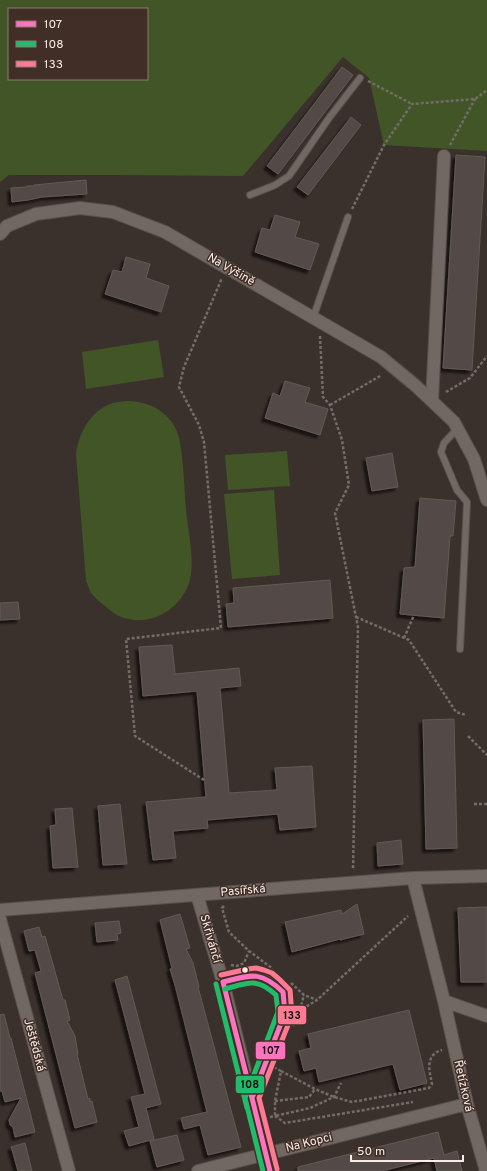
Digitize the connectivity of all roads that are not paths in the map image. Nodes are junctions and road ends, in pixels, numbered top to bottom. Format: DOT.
graph roads {
  1 [pos="360,78"];
  2 [pos="444,156"];
  3 [pos="250,195"];
  4 [pos="348,217"];
  5 [pos="4,230"];
  6 [pos="317,320"];
  7 [pos="432,401"];
  8 [pos="457,429"];
  9 [pos="487,500"];
  10 [pos="460,649"];
  11 [pos="487,876"];
  12 [pos="413,878"];
  13 [pos="197,895"];
  14 [pos="0,910"];
  15 [pos="0,919"];
  16 [pos="223,982"];
  17 [pos="444,1001"];
  18 [pos="487,1016"];
  19 [pos="252,1098"];
  20 [pos="467,1104"];
  21 [pos="266,1153"];
  22 [pos="69,1171"];
  23 [pos="198,1171"];
  24 [pos="270,1171"];
  25 [pos="486,1171"];
  1 -- 3 [label="lane"];
  2 -- 7 [label="street"];
  4 -- 6 [label="lane"];
  5 -- 6 [label="street, Na Výšině"];
  6 -- 7 [label="street, Na Výšině"];
  7 -- 8 [label="street, Na Výšině"];
  8 -- 9 [label="street, Na Výšině"];
  8 -- 10 [label="lane"];
  11 -- 12 [label="street, Pasířská"];
  12 -- 13 [label="street, Pasířská"];
  12 -- 17 [label="street, Řetízková"];
  13 -- 14 [label="street, Pasířská"];
  13 -- 16 [label="street, Skřivánčí"];
  15 -- 22 [label="street, Ještědská"];
  16 -- 19 [label="street, Skřivánčí"];
  16 -- 19 [label="lane"];
  17 -- 18 [label="street"];
  17 -- 20 [label="street, Řetízková"];
  19 -- 21 [label="street, Skřivánčí"];
  20 -- 21 [label="street, Na Kopci"];
  20 -- 25 [label="street, Řetízková"];
  21 -- 23 [label="street, Na Kopci"];
  21 -- 24 [label="street, Skřivánčí"];
}
